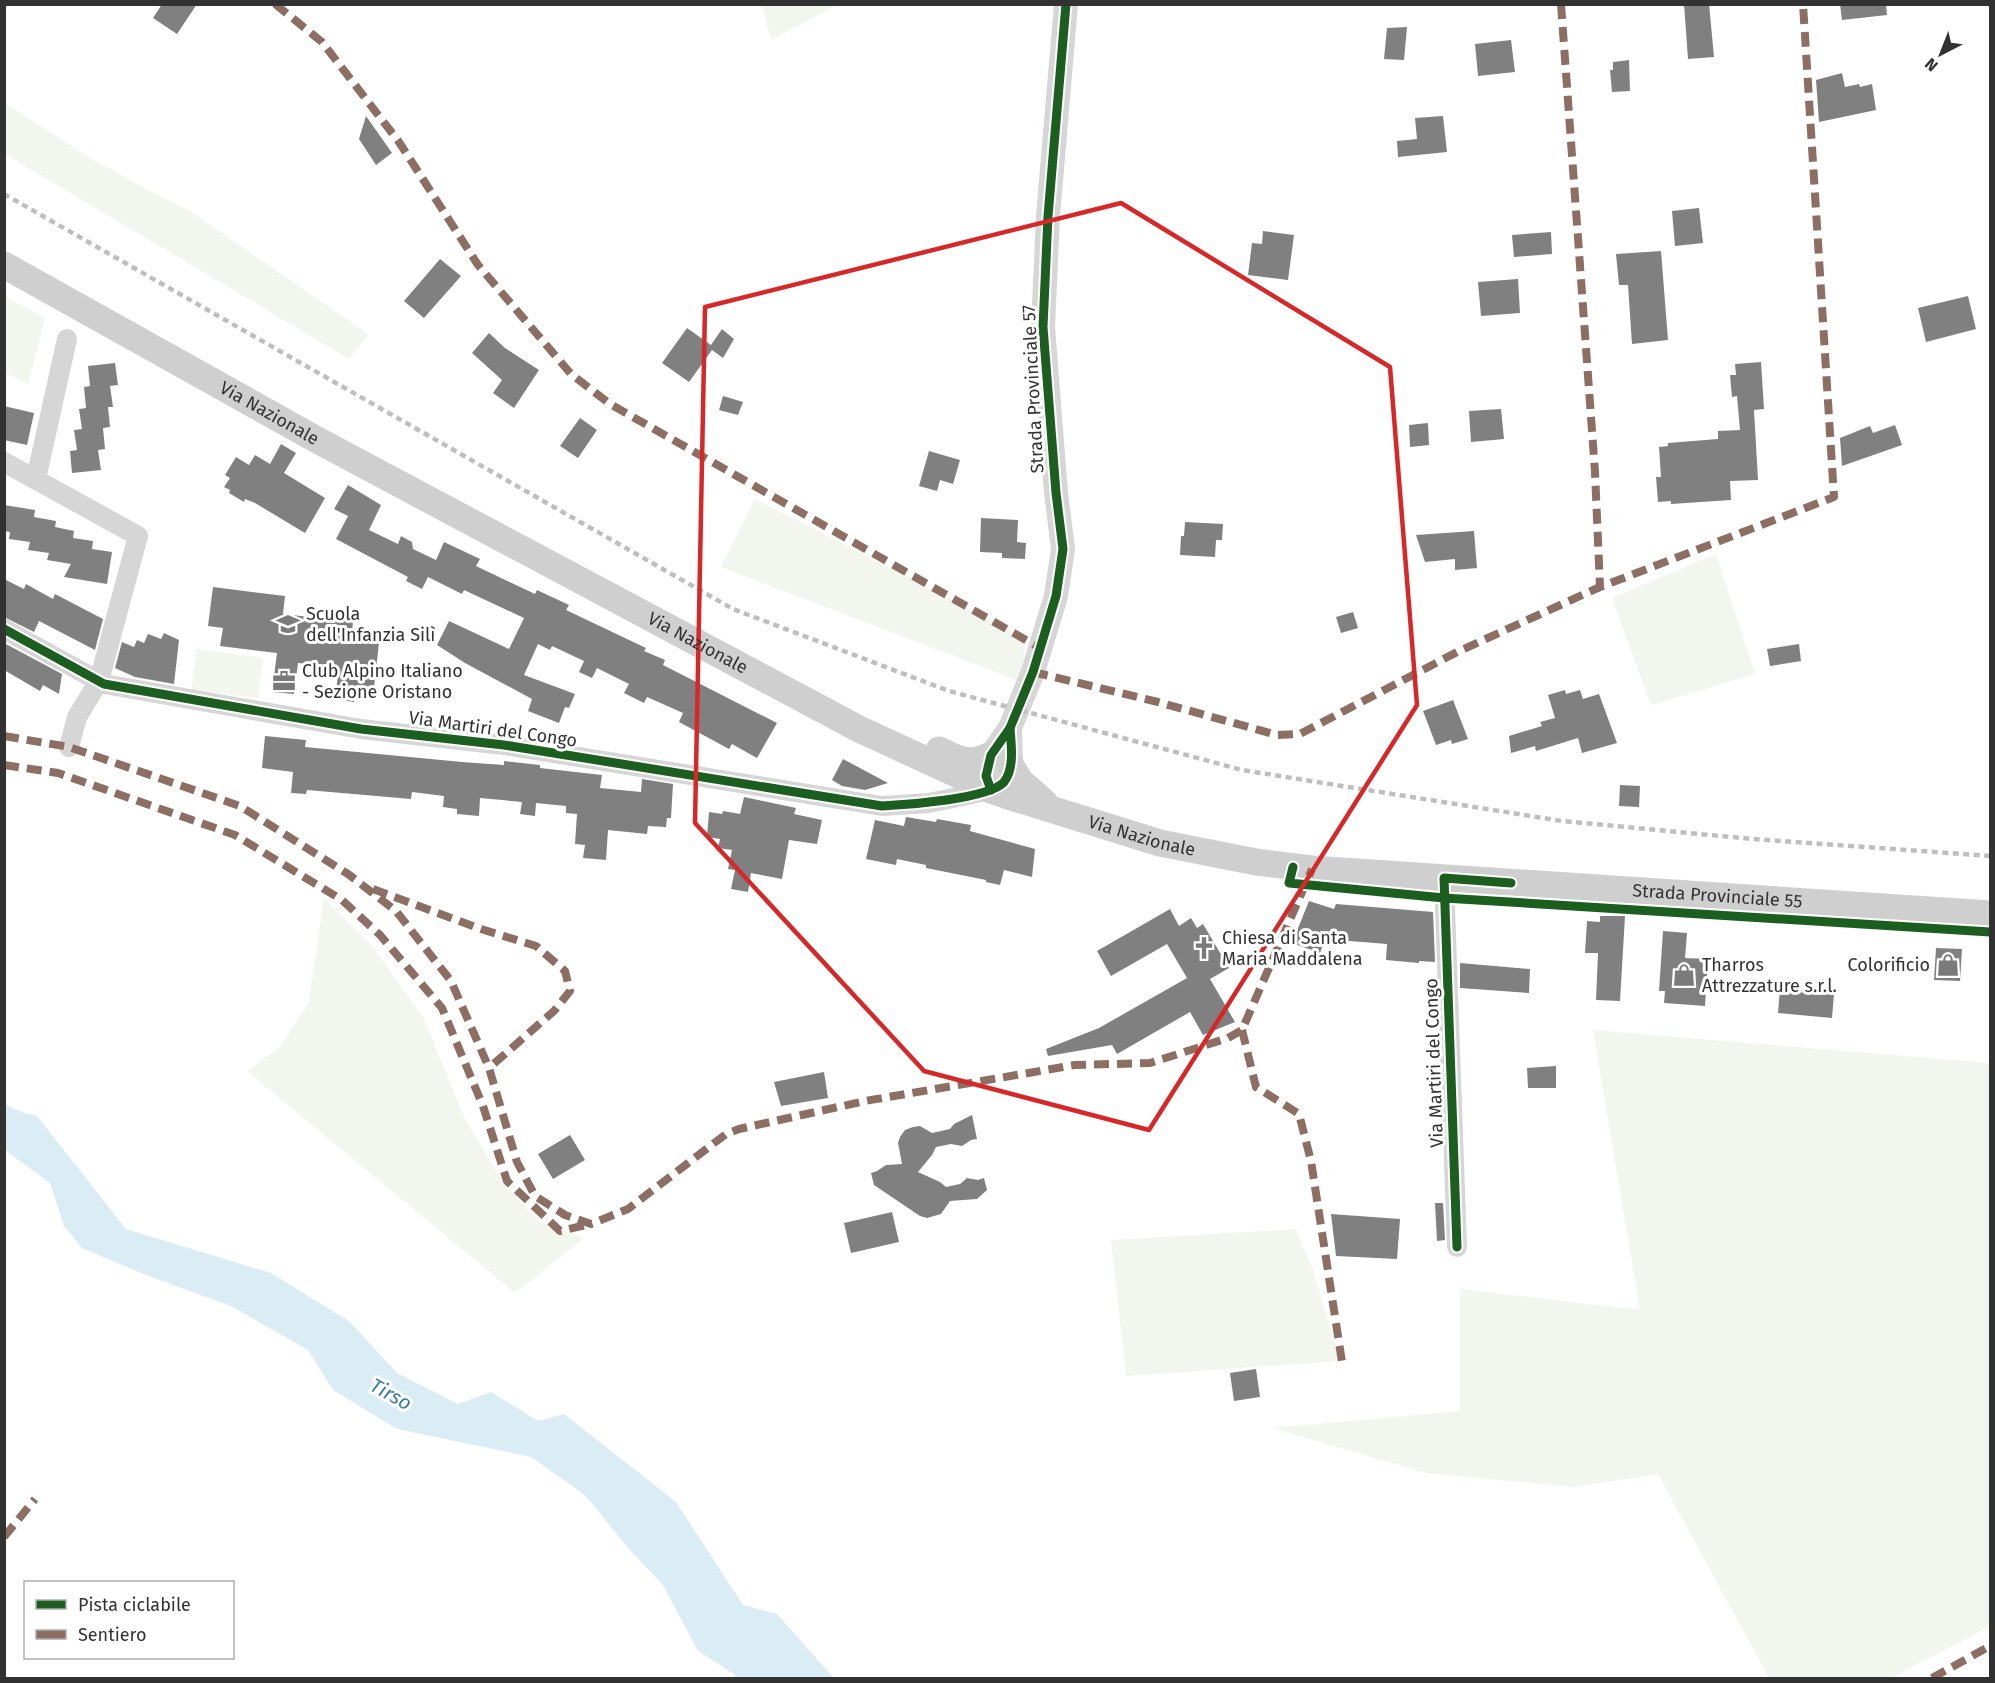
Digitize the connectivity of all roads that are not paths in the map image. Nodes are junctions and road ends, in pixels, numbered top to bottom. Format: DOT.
graph roads {
  1 [pos="1066,4"];
  2 [pos="4,265"];
  3 [pos="67,339"];
  4 [pos="4,462"];
  5 [pos="36,479"];
  6 [pos="4,629"];
  7 [pos="99,681"];
  8 [pos="859,729"];
  9 [pos="69,747"];
  10 [pos="1001,760"];
  11 [pos="991,790"];
  12 [pos="1056,811"];
  13 [pos="1444,878"];
  14 [pos="1990,914"];
  15 [pos="1457,1247"];
  1 -- 10 [label="street, Strada Provinciale 57"];
  2 -- 8 [label="main road, Via Nazionale"];
  3 -- 5 [label="street"];
  4 -- 5 [label="street"];
  5 -- 7 [label="street"];
  6 -- 7 [label="street, Via Martiri del Congo"];
  7 -- 9 [label="street"];
  7 -- 11 [label="street, Via Martiri del Congo"];
  8 -- 10 [label="main road"];
  8 -- 11 [label="main road, Via Nazionale"];
  10 -- 11 [label="street"];
  10 -- 12 [label="main road"];
  11 -- 12 [label="main road, Via Nazionale"];
  12 -- 13 [label="main road, Via Nazionale"];
  13 -- 14 [label="main road, Strada Provinciale 55"];
  13 -- 15 [label="street, Via Martiri del Congo"];
}
